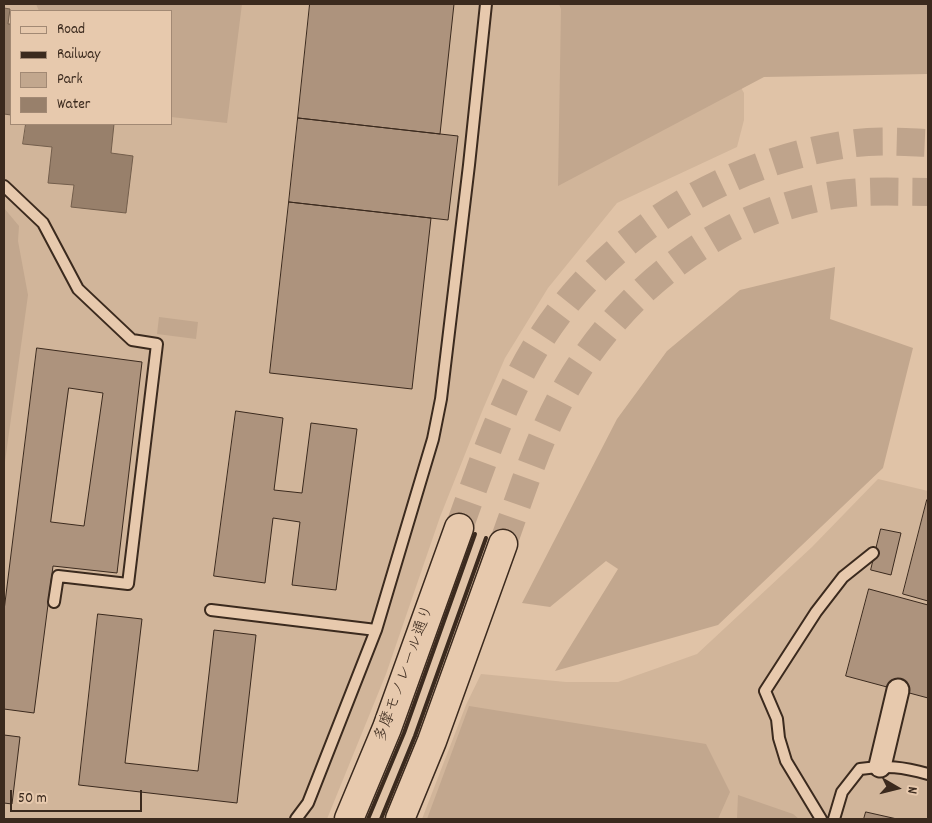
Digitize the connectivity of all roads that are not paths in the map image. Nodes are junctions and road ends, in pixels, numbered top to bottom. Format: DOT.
graph roads {
  1 [pos="486,4"];
  2 [pos="4,186"];
  3 [pos="459,528"];
  4 [pos="503,544"];
  5 [pos="873,553"];
  6 [pos="54,602"];
  7 [pos="211,610"];
  8 [pos="376,630"];
  9 [pos="898,690"];
  10 [pos="880,766"];
  11 [pos="928,774"];
  12 [pos="296,819"];
  13 [pos="349,819"];
  14 [pos="400,819"];
  15 [pos="821,819"];
  16 [pos="834,819"];
  1 -- 8 [label="lane"];
  2 -- 6 [label="lane"];
  3 -- 13 [label="main road, 多摩モノレール通り"];
  4 -- 14 [label="main road"];
  5 -- 15 [label="lane"];
  7 -- 8 [label="lane"];
  8 -- 12 [label="lane"];
  9 -- 10 [label="street"];
  10 -- 11 [label="lane"];
  10 -- 16 [label="lane"];
}
